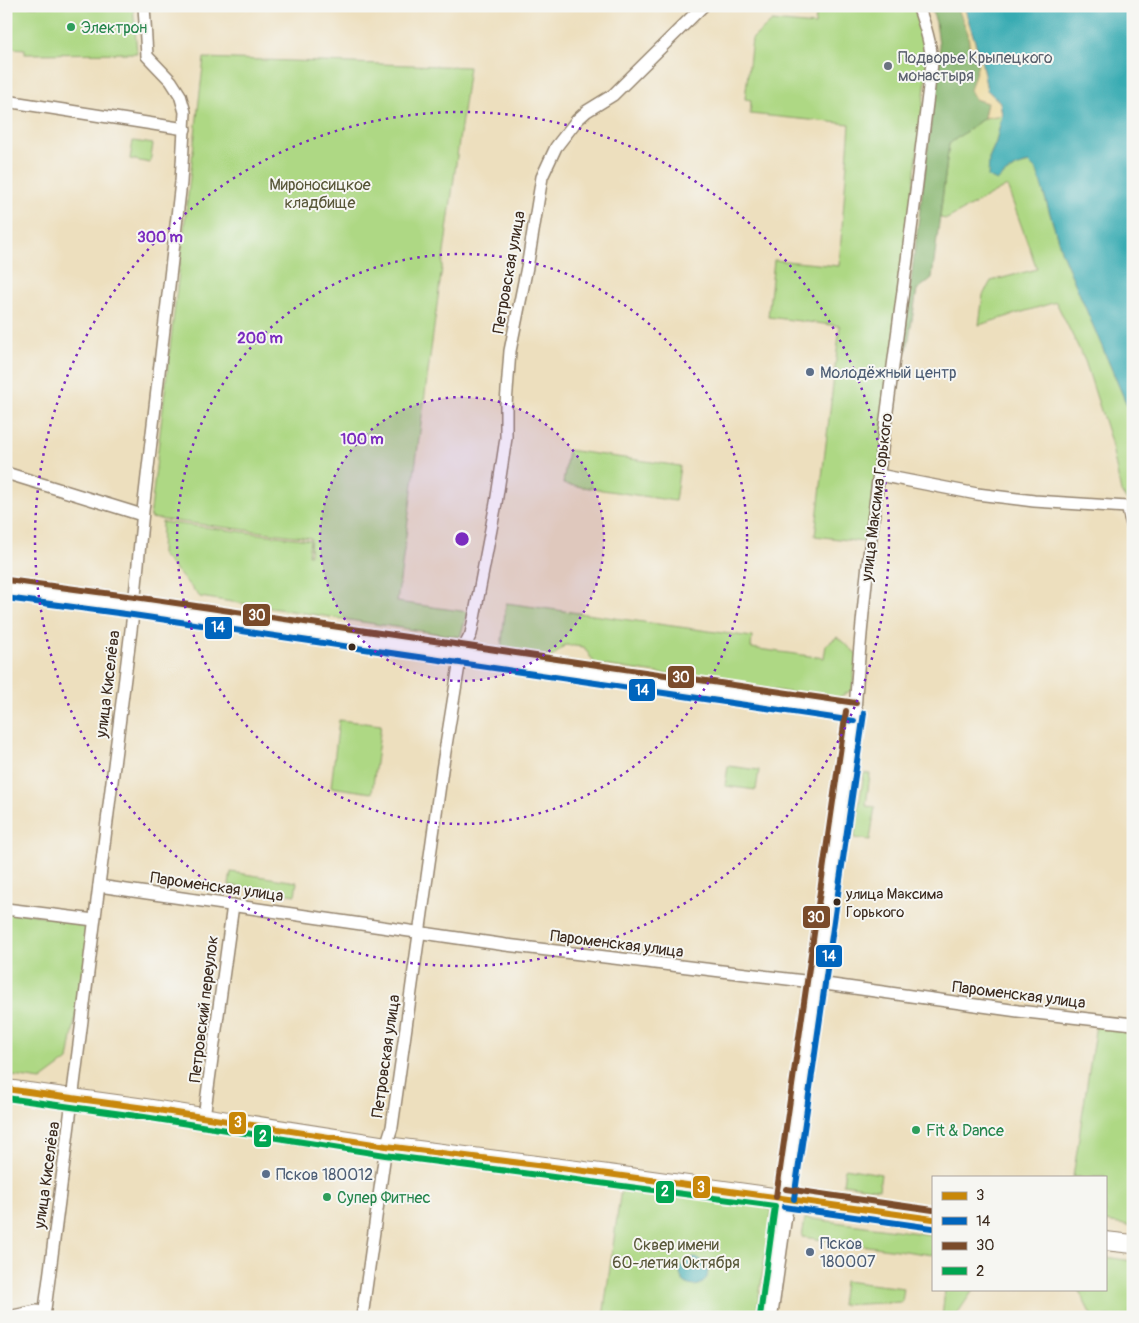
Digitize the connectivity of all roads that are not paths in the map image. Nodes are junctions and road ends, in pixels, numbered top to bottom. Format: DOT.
graph roads {
  1 [pos="144,6"];
  2 [pos="703,6"];
  3 [pos="918,6"];
  4 [pos="6,101"];
  5 [pos="185,129"];
  6 [pos="6,473"];
  7 [pos="878,474"];
  8 [pos="142,515"];
  9 [pos="1133,528"];
  10 [pos="6,589"];
  11 [pos="134,606"];
  12 [pos="461,653"];
  13 [pos="855,712"];
  14 [pos="99,886"];
  15 [pos="233,905"];
  16 [pos="6,909"];
  17 [pos="94,920"];
  18 [pos="419,932"];
  19 [pos="816,983"];
  20 [pos="1133,1024"];
  21 [pos="6,1089"];
  22 [pos="72,1098"];
  23 [pos="204,1117"];
  24 [pos="386,1146"];
  25 [pos="786,1198"];
  26 [pos="932,1219"];
  27 [pos="1106,1241"];
  28 [pos="1133,1244"];
  29 [pos="8,1317"];
  30 [pos="39,1317"];
  31 [pos="44,1317"];
  32 [pos="362,1317"];
  33 [pos="770,1317"];
  1 -- 5 [label="street, улица Киселёва"];
  2 -- 12 [label="street, Петровская улица"];
  3 -- 7 [label="street, улица Максима Горького"];
  4 -- 5 [label="street"];
  5 -- 8 [label="street, улица Киселёва"];
  6 -- 8 [label="street"];
  7 -- 9 [label="street"];
  7 -- 13 [label="street, улица Максима Горького"];
  8 -- 11 [label="street, улица Киселёва"];
  10 -- 11 [label="main road"];
  11 -- 12 [label="main road"];
  11 -- 14 [label="street, улица Киселёва"];
  12 -- 13 [label="main road"];
  12 -- 18 [label="street, Петровская улица"];
  13 -- 19 [label="main road, улица Максима Горького"];
  14 -- 15 [label="street, Пароменская улица"];
  14 -- 17 [label="street, улица Киселёва"];
  15 -- 18 [label="street, Пароменская улица"];
  15 -- 23 [label="street, Петровский переулок"];
  16 -- 17 [label="street"];
  17 -- 22 [label="street, улица Киселёва"];
  18 -- 19 [label="street, Пароменская улица"];
  18 -- 24 [label="street, Петровская улица"];
  19 -- 20 [label="street, Пароменская улица"];
  19 -- 25 [label="main road, улица Максима Горького"];
  21 -- 22 [label="main road"];
  22 -- 23 [label="main road"];
  22 -- 31 [label="street, улица Киселёва"];
  23 -- 24 [label="main road"];
  24 -- 25 [label="main road"];
  24 -- 32 [label="street, Петровская улица"];
  25 -- 26 [label="main road"];
  25 -- 33 [label="main road, улица Максима Горького"];
  27 -- 28 [label="main road"];
  29 -- 30 [label="street"];
}
